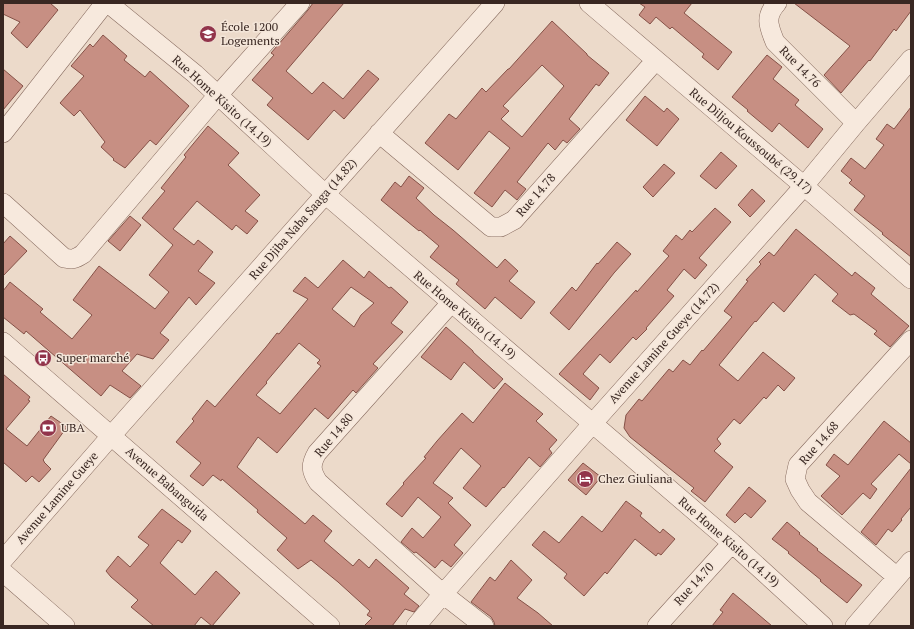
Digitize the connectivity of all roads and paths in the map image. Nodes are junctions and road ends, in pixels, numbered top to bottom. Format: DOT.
graph roads {
  1 [pos="106,3"];
  2 [pos="300,3"];
  3 [pos="495,3"];
  4 [pos="590,3"];
  5 [pos="777,3"];
  6 [pos="911,59"];
  7 [pos="656,60"];
  8 [pos="218,96"];
  9 [pos="856,123"];
  10 [pos="3,132"];
  11 [pos="379,133"];
  12 [pos="804,186"];
  13 [pos="325,194"];
  14 [pos="3,204"];
  15 [pos="911,279"];
  16 [pos="451,303"];
  17 [pos="911,340"];
  18 [pos="3,342"];
  19 [pos="593,423"];
  20 [pos="111,436"];
  21 [pos="732,543"];
  22 [pos="3,560"];
  23 [pos="911,560"];
  24 [pos="3,572"];
  25 [pos="897,576"];
  26 [pos="443,594"];
  27 [pos="65,626"];
  28 [pos="330,626"];
  29 [pos="416,626"];
  30 [pos="484,626"];
  31 [pos="657,626"];
  32 [pos="823,626"];
  33 [pos="855,626"];
  1 -- 8 [label="street, Rue Home Kisito (14.19)"];
  1 -- 10 [label="street"];
  2 -- 8 [label="street"];
  3 -- 11 [label="street, Rue Djiba Naba Saaga (14.82)"];
  4 -- 7 [label="street, Rue Diljou Koussoubé (29.17)"];
  5 -- 9 [label="street, Rue 14.76"];
  6 -- 9 [label="street, Avenue Lamine Gueye (14.72)"];
  7 -- 11 [label="street, Rue 14.78"];
  7 -- 12 [label="street, Rue Diljou Koussoubé (29.17)"];
  8 -- 13 [label="street, Rue Home Kisito (14.19)"];
  8 -- 14 [label="street"];
  9 -- 12 [label="street, Avenue Lamine Gueye (14.72)"];
  11 -- 13 [label="street, Rue Djiba Naba Saaga (14.82)"];
  12 -- 15 [label="street, Rue Diljou Koussoubé (29.17)"];
  12 -- 19 [label="street, Avenue Lamine Gueye (14.72)"];
  13 -- 16 [label="street, Rue Home Kisito (14.19)"];
  13 -- 20 [label="street, Rue Djiba Naba Saaga (14.82)"];
  16 -- 19 [label="street, Rue Home Kisito (14.19)"];
  16 -- 26 [label="street, Rue 14.80"];
  17 -- 25 [label="street, Rue 14.68"];
  18 -- 20 [label="street, Avenue Babanguida"];
  19 -- 21 [label="street, Rue Home Kisito (14.19)"];
  19 -- 26 [label="street, Avenue Lamine Gueye (14.72)"];
  20 -- 22 [label="street, Avenue Lamine Gueye"];
  20 -- 28 [label="street, Avenue Babanguida"];
  21 -- 31 [label="street, Rue 14.70"];
  21 -- 32 [label="street, Rue Home Kisito (14.19)"];
  23 -- 25 [label="street"];
  24 -- 27 [label="street"];
  25 -- 33 [label="street"];
  26 -- 29 [label="street, Avenue Lamine Gueye (14.72)"];
  26 -- 30 [label="street"];
}
